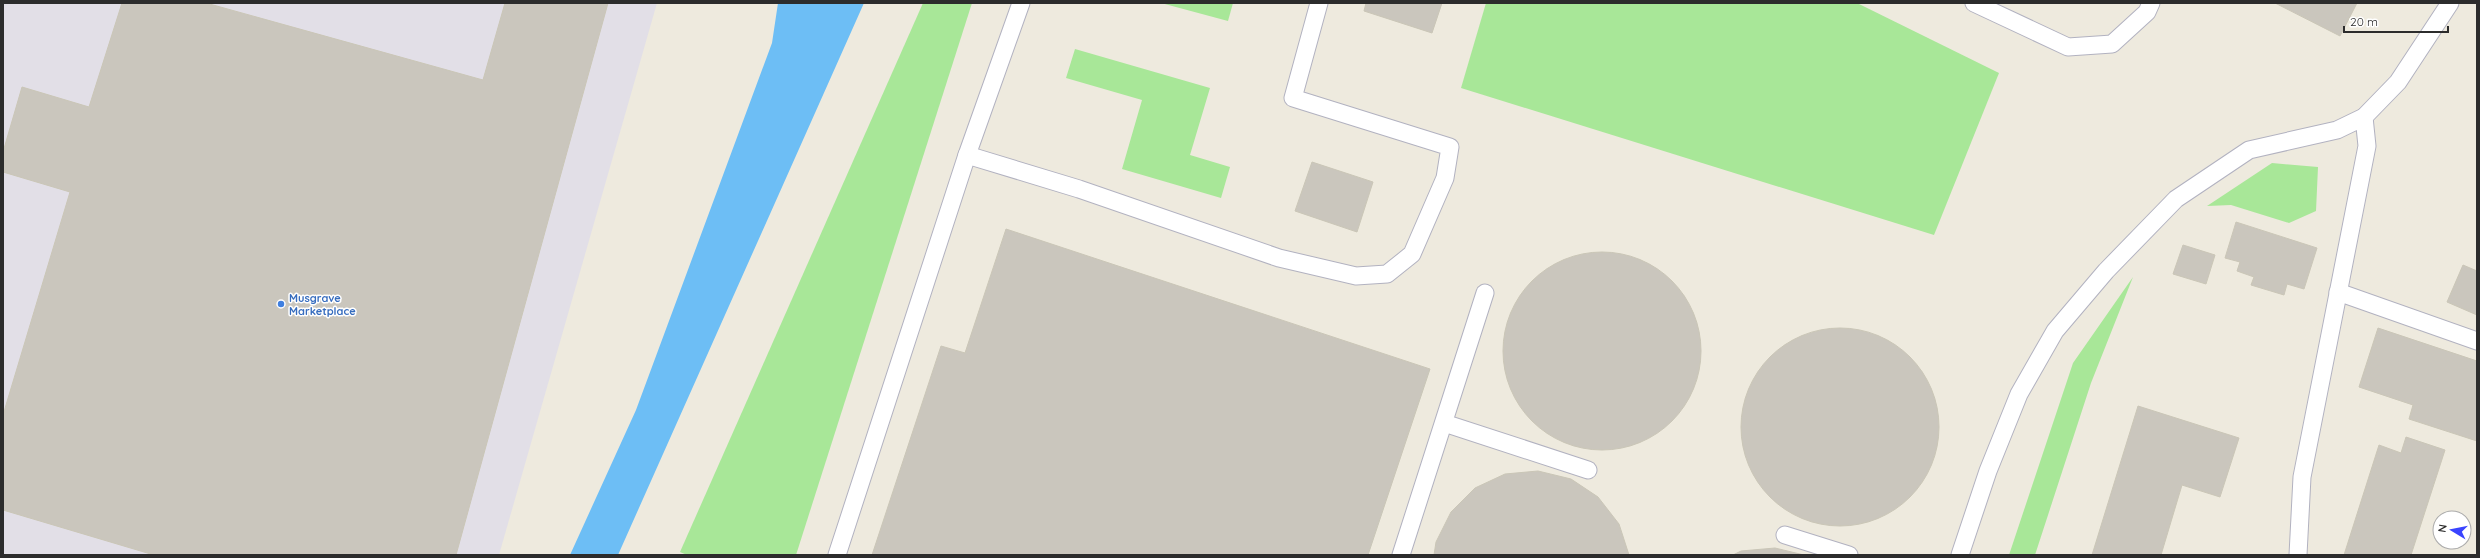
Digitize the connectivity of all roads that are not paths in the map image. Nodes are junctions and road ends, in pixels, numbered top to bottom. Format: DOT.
graph roads {
  1 [pos="1021,3"];
  2 [pos="1319,3"];
  3 [pos="1974,3"];
  4 [pos="2151,3"];
  5 [pos="2450,3"];
  6 [pos="2364,118"];
  7 [pos="967,155"];
  8 [pos="2338,292"];
  9 [pos="1486,293"];
  10 [pos="2477,340"];
  11 [pos="1444,423"];
  12 [pos="1588,470"];
  13 [pos="1785,535"];
  14 [pos="837,555"];
  15 [pos="1401,555"];
  16 [pos="1849,555"];
  17 [pos="1960,555"];
  18 [pos="2298,555"];
  1 -- 7 [label="lane"];
  2 -- 7 [label="lane"];
  3 -- 4 [label="lane"];
  5 -- 6 [label="lane"];
  6 -- 8 [label="lane"];
  6 -- 17 [label="lane"];
  7 -- 14 [label="lane"];
  8 -- 10 [label="lane"];
  8 -- 18 [label="lane"];
  9 -- 11 [label="lane"];
  11 -- 12 [label="lane"];
  11 -- 15 [label="lane"];
  13 -- 16 [label="lane"];
}
